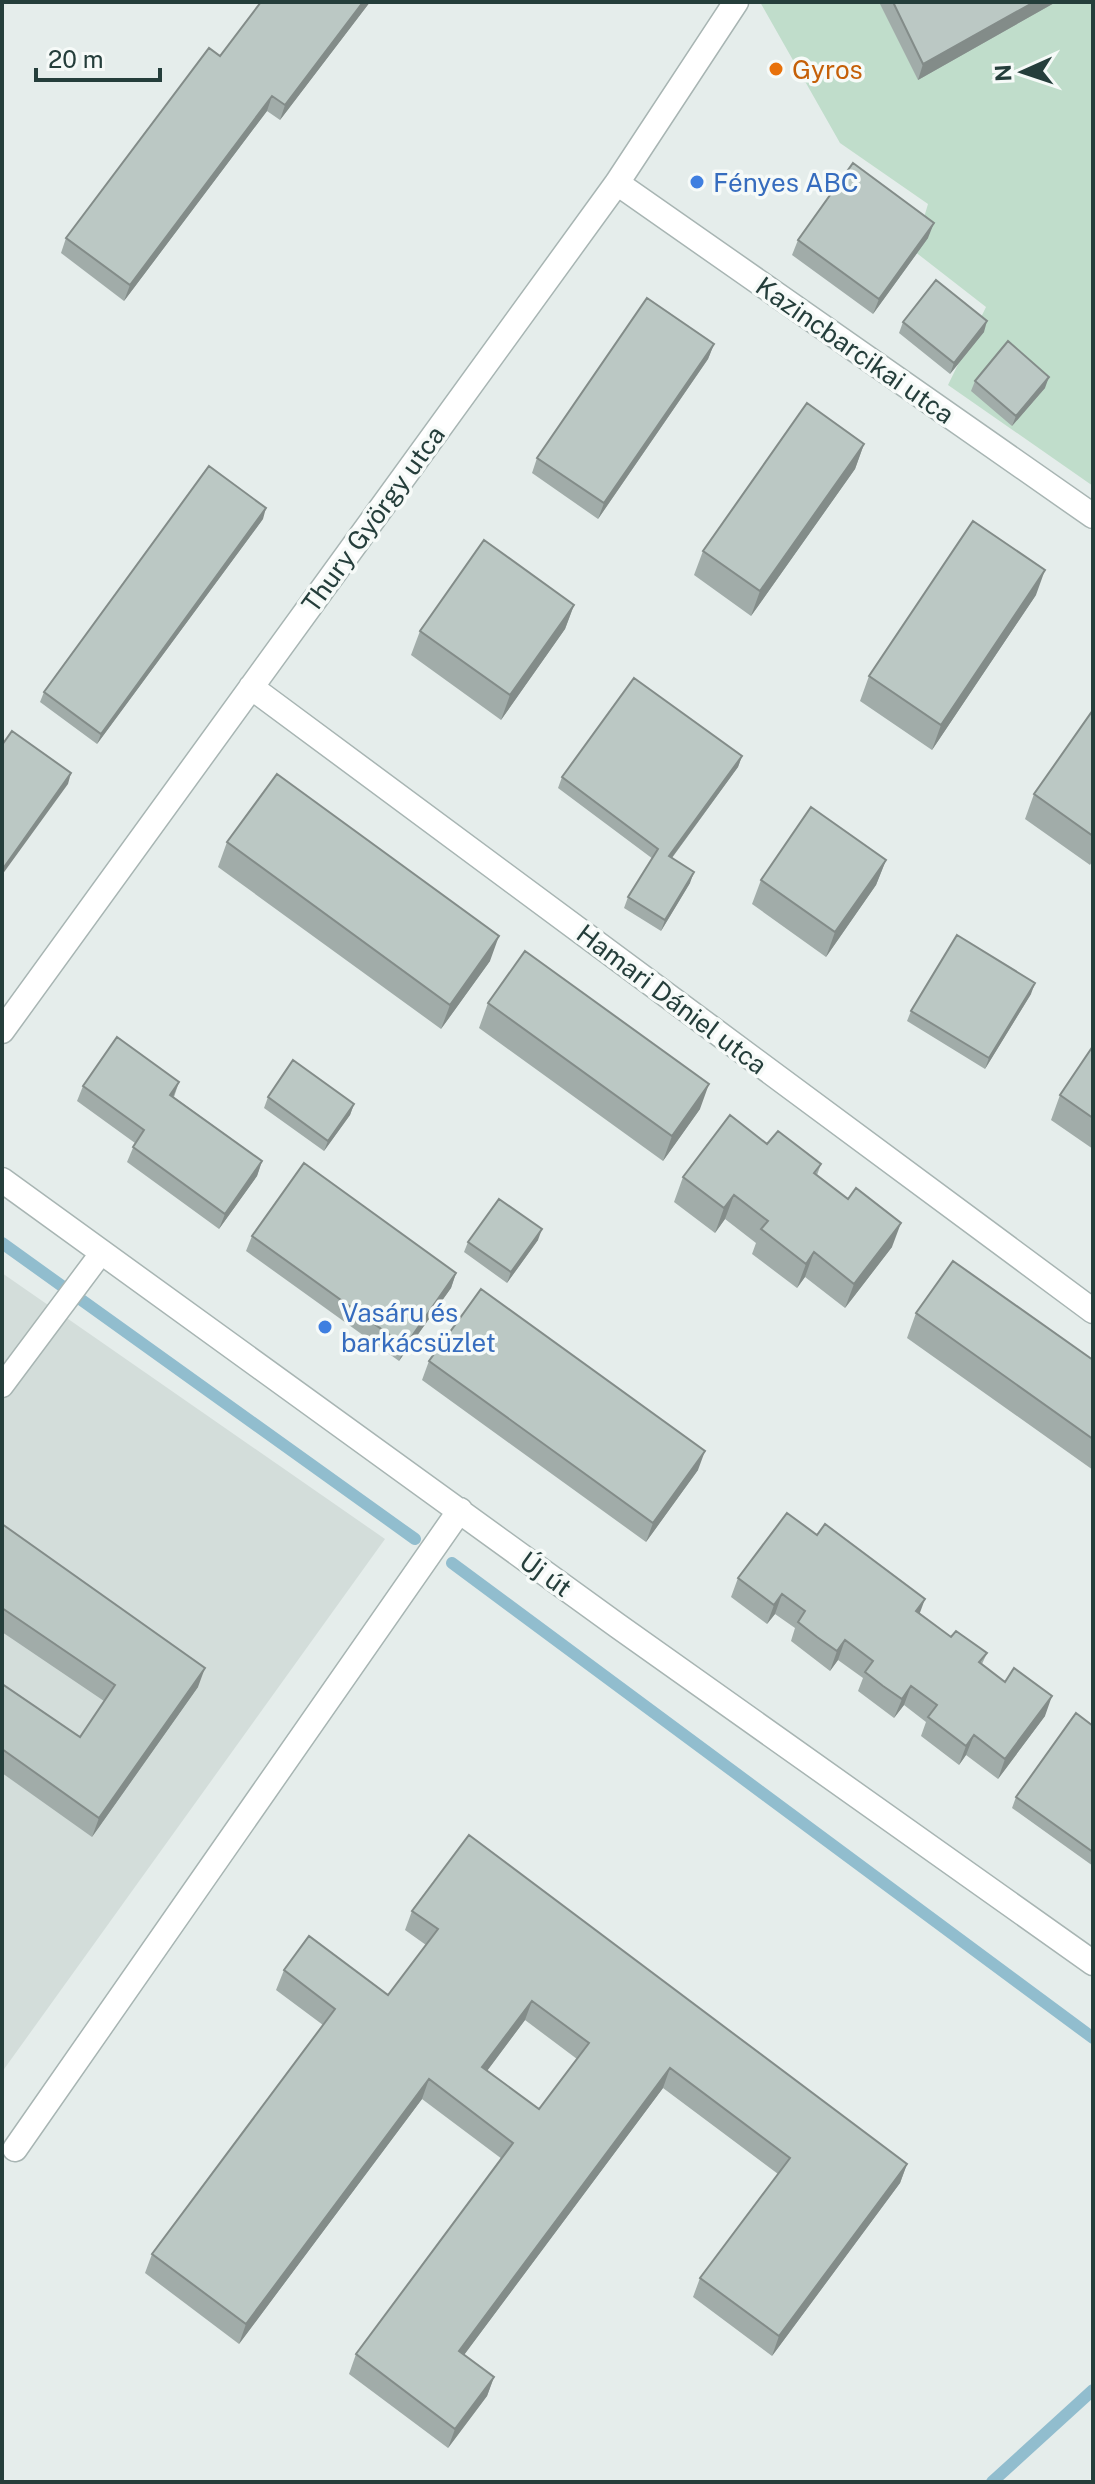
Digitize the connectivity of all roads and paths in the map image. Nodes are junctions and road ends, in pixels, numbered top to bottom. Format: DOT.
graph roads {
  1 [pos="736,2"];
  2 [pos="617,183"];
  3 [pos="1093,516"];
  4 [pos="251,687"];
  5 [pos="2,1031"];
  6 [pos="2,1180"];
  7 [pos="102,1252"];
  8 [pos="1093,1311"];
  9 [pos="2,1386"];
  10 [pos="460,1510"];
  11 [pos="1093,1963"];
  12 [pos="15,2149"];
  1 -- 2 [label="street, Thury György utca"];
  2 -- 3 [label="street, Kazincbarcikai utca"];
  2 -- 4 [label="street, Thury György utca"];
  4 -- 5 [label="street, Thury György utca"];
  4 -- 8 [label="street, Hamari Dániel utca"];
  6 -- 7 [label="street, Új út"];
  7 -- 9 [label="lane"];
  7 -- 10 [label="street, Új út"];
  10 -- 11 [label="street, Új út"];
  10 -- 12 [label="street"];
}
